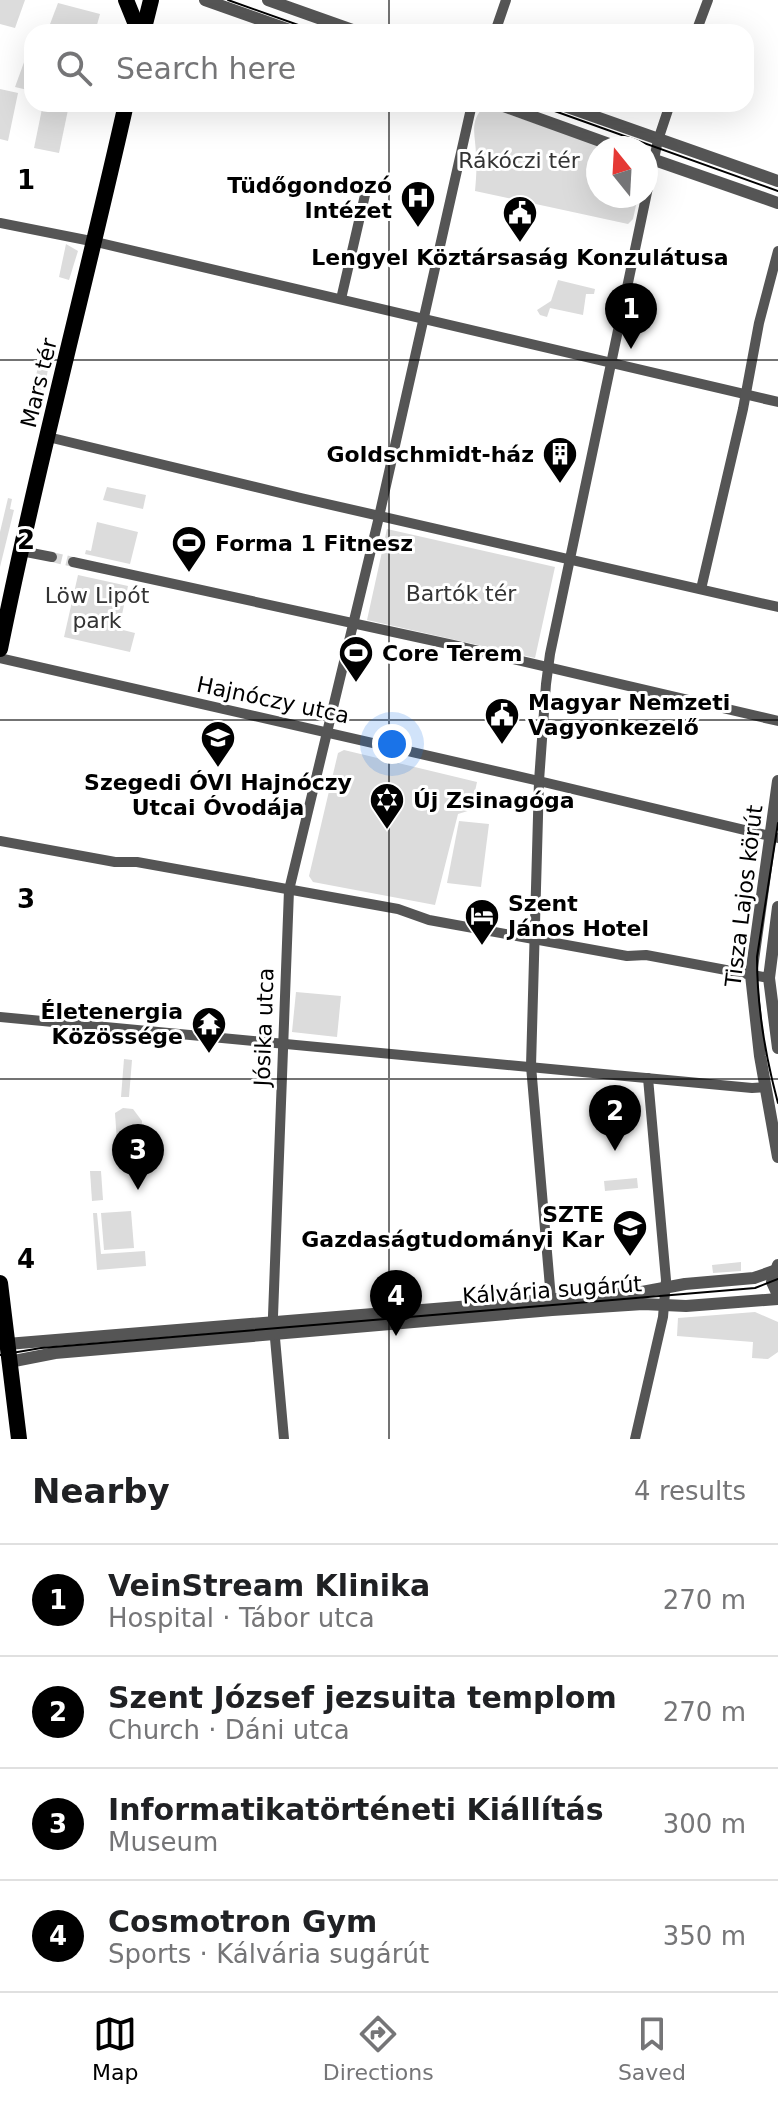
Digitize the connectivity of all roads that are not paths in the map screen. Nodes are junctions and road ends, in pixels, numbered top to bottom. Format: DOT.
graph roads {
  1 [pos="126,0"];
  2 [pos="151,0"];
  3 [pos="205,0"];
  4 [pos="268,0"];
  5 [pos="506,0"];
  6 [pos="708,0"];
  7 [pos="137,24"];
  8 [pos="144,24"];
  9 [pos="272,24"];
  10 [pos="336,24"];
  11 [pos="498,24"];
  12 [pos="699,24"];
  13 [pos="124,112"];
  14 [pos="470,112"];
  15 [pos="520,112"];
  16 [pos="581,112"];
  17 [pos="667,112"];
  18 [pos="587,136"];
  19 [pos="647,136"];
  20 [pos="658,140"];
  21 [pos="658,162"];
  22 [pos="778,181"];
  23 [pos="365,195"];
  24 [pos="778,203"];
  25 [pos="640,208"];
  26 [pos="0,223"];
  27 [pos="96,242"];
  28 [pos="778,251"];
  29 [pos="341,299"];
  30 [pos="424,319"];
  31 [pos="610,363"];
  32 [pos="744,394"];
  33 [pos="778,402"];
  34 [pos="48,437"];
  35 [pos="379,515"];
  36 [pos="21,551"];
  37 [pos="52,557"];
  38 [pos="571,559"];
  39 [pos="73,562"];
  40 [pos="701,589"];
  41 [pos="778,607"];
  42 [pos="3,623"];
  43 [pos="353,623"];
  44 [pos="0,649"];
  45 [pos="0,658"];
  46 [pos="548,668"];
  47 [pos="778,721"];
  48 [pos="327,732"];
  49 [pos="539,781"];
  50 [pos="778,781"];
  51 [pos="774,837"];
  52 [pos="0,841"];
  53 [pos="289,890"];
  54 [pos="778,907"];
  55 [pos="534,939"];
  56 [pos="751,975"];
  57 [pos="769,978"];
  58 [pos="0,1017"];
  59 [pos="283,1043"];
  60 [pos="778,1048"];
  61 [pos="531,1066"];
  62 [pos="648,1078"];
  63 [pos="766,1087"];
  64 [pos="778,1157"];
  65 [pos="776,1268"];
  66 [pos="0,1283"];
  67 [pos="666,1289"];
  68 [pos="778,1297"];
  69 [pos="551,1299"];
  70 [pos="665,1305"];
  71 [pos="1,1306"];
  72 [pos="274,1328"];
  73 [pos="4,1344"];
  74 [pos="4,1363"];
  75 [pos="0,1391"];
  76 [pos="14,1404"];
  77 [pos="19,1439"];
  78 [pos="284,1439"];
  79 [pos="635,1439"];
  1 -- 7 [label="main road"];
  2 -- 8 [label="main road"];
  3 -- 9 [label="street"];
  4 -- 10 [label="street"];
  5 -- 11 [label="street"];
  6 -- 12 [label="street"];
  13 -- 27 [label="main road, Mars tér"];
  14 -- 30 [label="street"];
  15 -- 18 [label="street"];
  16 -- 19 [label="street"];
  17 -- 20 [label="street"];
  20 -- 22 [label="street"];
  21 -- 24 [label="street"];
  23 -- 29 [label="street"];
  25 -- 31 [label="street"];
  26 -- 27 [label="street"];
  27 -- 29 [label="street"];
  27 -- 34 [label="main road, Mars tér"];
  28 -- 32 [label="street"];
  29 -- 30 [label="street"];
  30 -- 31 [label="street"];
  30 -- 35 [label="street"];
  31 -- 32 [label="street"];
  31 -- 38 [label="street"];
  32 -- 33 [label="street"];
  32 -- 40 [label="street"];
  34 -- 35 [label="street"];
  34 -- 36 [label="main road, Mars tér"];
  35 -- 38 [label="street"];
  35 -- 43 [label="street"];
  36 -- 37 [label="street"];
  36 -- 42 [label="main road, Mars tér"];
  38 -- 40 [label="street"];
  38 -- 46 [label="street"];
  39 -- 43 [label="street"];
  40 -- 41 [label="street"];
  42 -- 44 [label="main road, Mars tér"];
  43 -- 46 [label="street"];
  43 -- 48 [label="street, Jósika utca"];
  45 -- 48 [label="street, Hajnóczy utca"];
  46 -- 47 [label="street"];
  46 -- 49 [label="street"];
  48 -- 49 [label="street, Hajnóczy utca"];
  48 -- 53 [label="street, Jósika utca"];
  49 -- 51 [label="street, Hajnóczy utca"];
  49 -- 55 [label="street"];
  50 -- 51 [label="street, Tisza Lajos körút"];
  51 -- 56 [label="street, Tisza Lajos körút"];
  52 -- 53 [label="street"];
  53 -- 55 [label="street"];
  53 -- 59 [label="street, Jósika utca"];
  54 -- 57 [label="street, Tisza Lajos körút"];
  55 -- 56 [label="street"];
  55 -- 61 [label="street"];
  56 -- 57 [label="street"];
  56 -- 63 [label="street, Tisza Lajos körút"];
  57 -- 60 [label="street, Tisza Lajos körút"];
  58 -- 59 [label="street"];
  59 -- 61 [label="street"];
  59 -- 72 [label="street, Jósika utca"];
  61 -- 62 [label="street"];
  61 -- 69 [label="street"];
  62 -- 63 [label="street"];
  62 -- 67 [label="street"];
  63 -- 64 [label="street, Tisza Lajos körút"];
  65 -- 67 [label="street"];
  65 -- 68 [label="street"];
  66 -- 71 [label="main road"];
  67 -- 69 [label="street, Kálvária sugárút"];
  67 -- 70 [label="street, Kálvária sugárút"];
  68 -- 70 [label="street"];
  69 -- 72 [label="street, Kálvária sugárút"];
  70 -- 72 [label="street, Kálvária sugárút"];
  70 -- 79 [label="street"];
  71 -- 73 [label="main road"];
  72 -- 73 [label="street, Kálvária sugárút"];
  72 -- 74 [label="street, Kálvária sugárút"];
  72 -- 78 [label="street, Jósika utca"];
  73 -- 74 [label="main road"];
  74 -- 76 [label="main road"];
  75 -- 76 [label="main road"];
  76 -- 77 [label="main road"];
}
